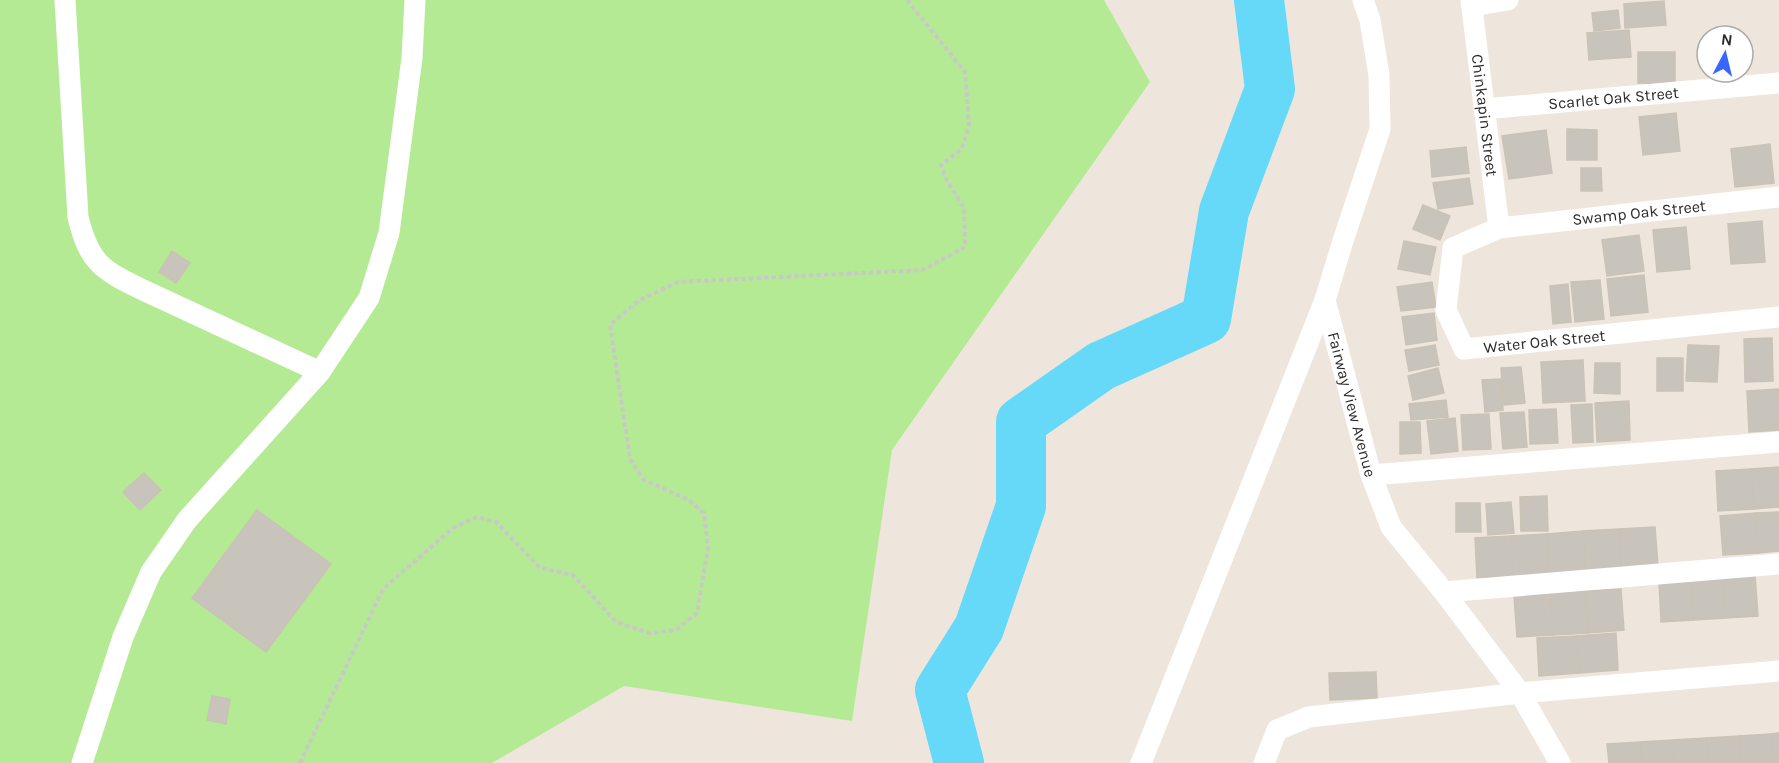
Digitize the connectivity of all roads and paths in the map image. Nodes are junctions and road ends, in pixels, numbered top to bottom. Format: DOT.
graph roads {
  1 [pos="65,0"];
  2 [pos="414,0"];
  3 [pos="907,0"];
  4 [pos="1363,0"];
  5 [pos="1508,0"];
  6 [pos="1471,3"];
  7 [pos="1779,83"];
  8 [pos="1484,109"];
  9 [pos="1779,197"];
  10 [pos="1499,228"];
  11 [pos="1325,300"];
  12 [pos="1779,317"];
  13 [pos="320,372"];
  14 [pos="1779,442"];
  15 [pos="1371,475"];
  16 [pos="1779,564"];
  17 [pos="1444,592"];
  18 [pos="1779,671"];
  19 [pos="1520,693"];
  20 [pos="82,763"];
  21 [pos="300,763"];
  22 [pos="1141,763"];
  23 [pos="1264,763"];
  24 [pos="1560,763"];
  1 -- 13 [label="street"];
  2 -- 13 [label="street"];
  3 -- 21 [label="path"];
  4 -- 11 [label="street"];
  5 -- 6 [label="street"];
  6 -- 8 [label="street, Chinkapin Street"];
  7 -- 8 [label="street, Scarlet Oak Street"];
  8 -- 10 [label="street, Chinkapin Street"];
  9 -- 10 [label="street, Swamp Oak Street"];
  10 -- 12 [label="street, Water Oak Street"];
  11 -- 15 [label="street, Fairway View Avenue"];
  11 -- 22 [label="street"];
  13 -- 20 [label="street"];
  14 -- 15 [label="street"];
  15 -- 17 [label="street, Fairway View Avenue"];
  16 -- 17 [label="street"];
  17 -- 19 [label="street, Fairway View Avenue"];
  18 -- 19 [label="street"];
  19 -- 23 [label="street"];
  19 -- 24 [label="street, Fairway View Avenue"];
}
